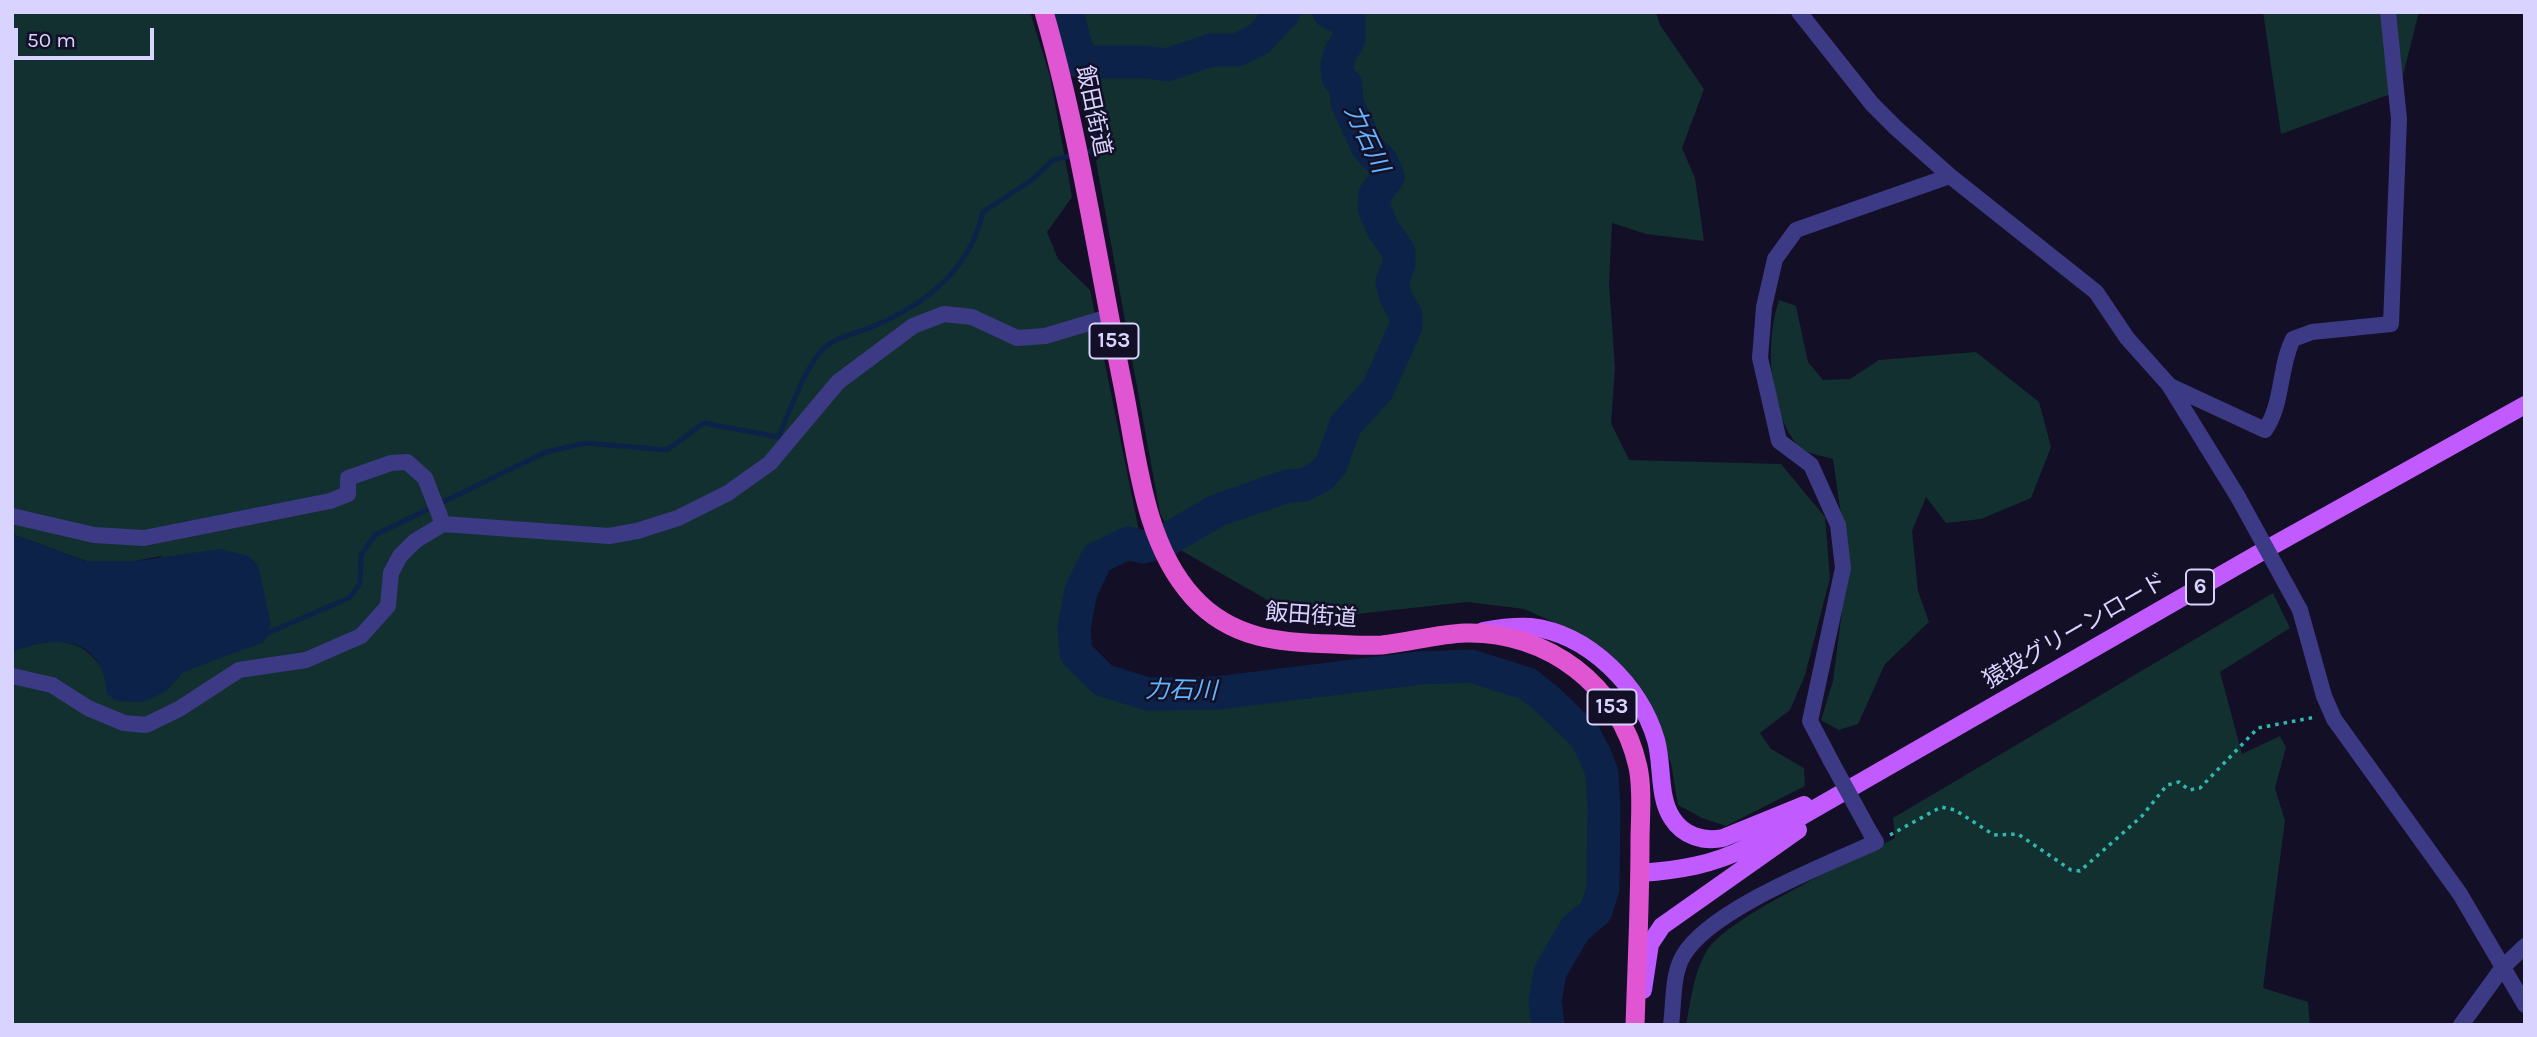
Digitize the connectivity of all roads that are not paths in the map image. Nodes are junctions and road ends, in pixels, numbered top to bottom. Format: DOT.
graph roads {
  1 [pos="1044,12"];
  2 [pos="1799,12"];
  3 [pos="2388,12"];
  4 [pos="1950,176"];
  5 [pos="1109,317"];
  6 [pos="2169,385"];
  7 [pos="2525,405"];
  8 [pos="12,516"];
  9 [pos="443,521"];
  10 [pos="1465,633"];
  11 [pos="12,676"];
  12 [pos="1878,774"];
  13 [pos="1640,873"];
  14 [pos="2525,946"];
  15 [pos="2503,967"];
  16 [pos="2525,1005"];
  17 [pos="1636,1025"];
  18 [pos="1671,1025"];
  19 [pos="2461,1025"];
  1 -- 5 [label="highway, 飯田街道 / 153"];
  2 -- 4 [label="street"];
  3 -- 6 [label="street"];
  4 -- 6 [label="street"];
  4 -- 18 [label="street, bridge"];
  5 -- 9 [label="street"];
  5 -- 10 [label="highway, 飯田街道 / 153"];
  6 -- 15 [label="street, bridge"];
  7 -- 12 [label="main road, 猿投グリーンロード / 6"];
  8 -- 9 [label="street"];
  9 -- 11 [label="street"];
  10 -- 12 [label="main road"];
  10 -- 13 [label="highway, 飯田街道 / 153"];
  12 -- 13 [label="main road, 猿投グリーンロード / 6"];
  12 -- 17 [label="main road"];
  13 -- 17 [label="highway, 飯田街道 / 153"];
  14 -- 15 [label="street"];
  15 -- 16 [label="street"];
  15 -- 19 [label="street"];
}
